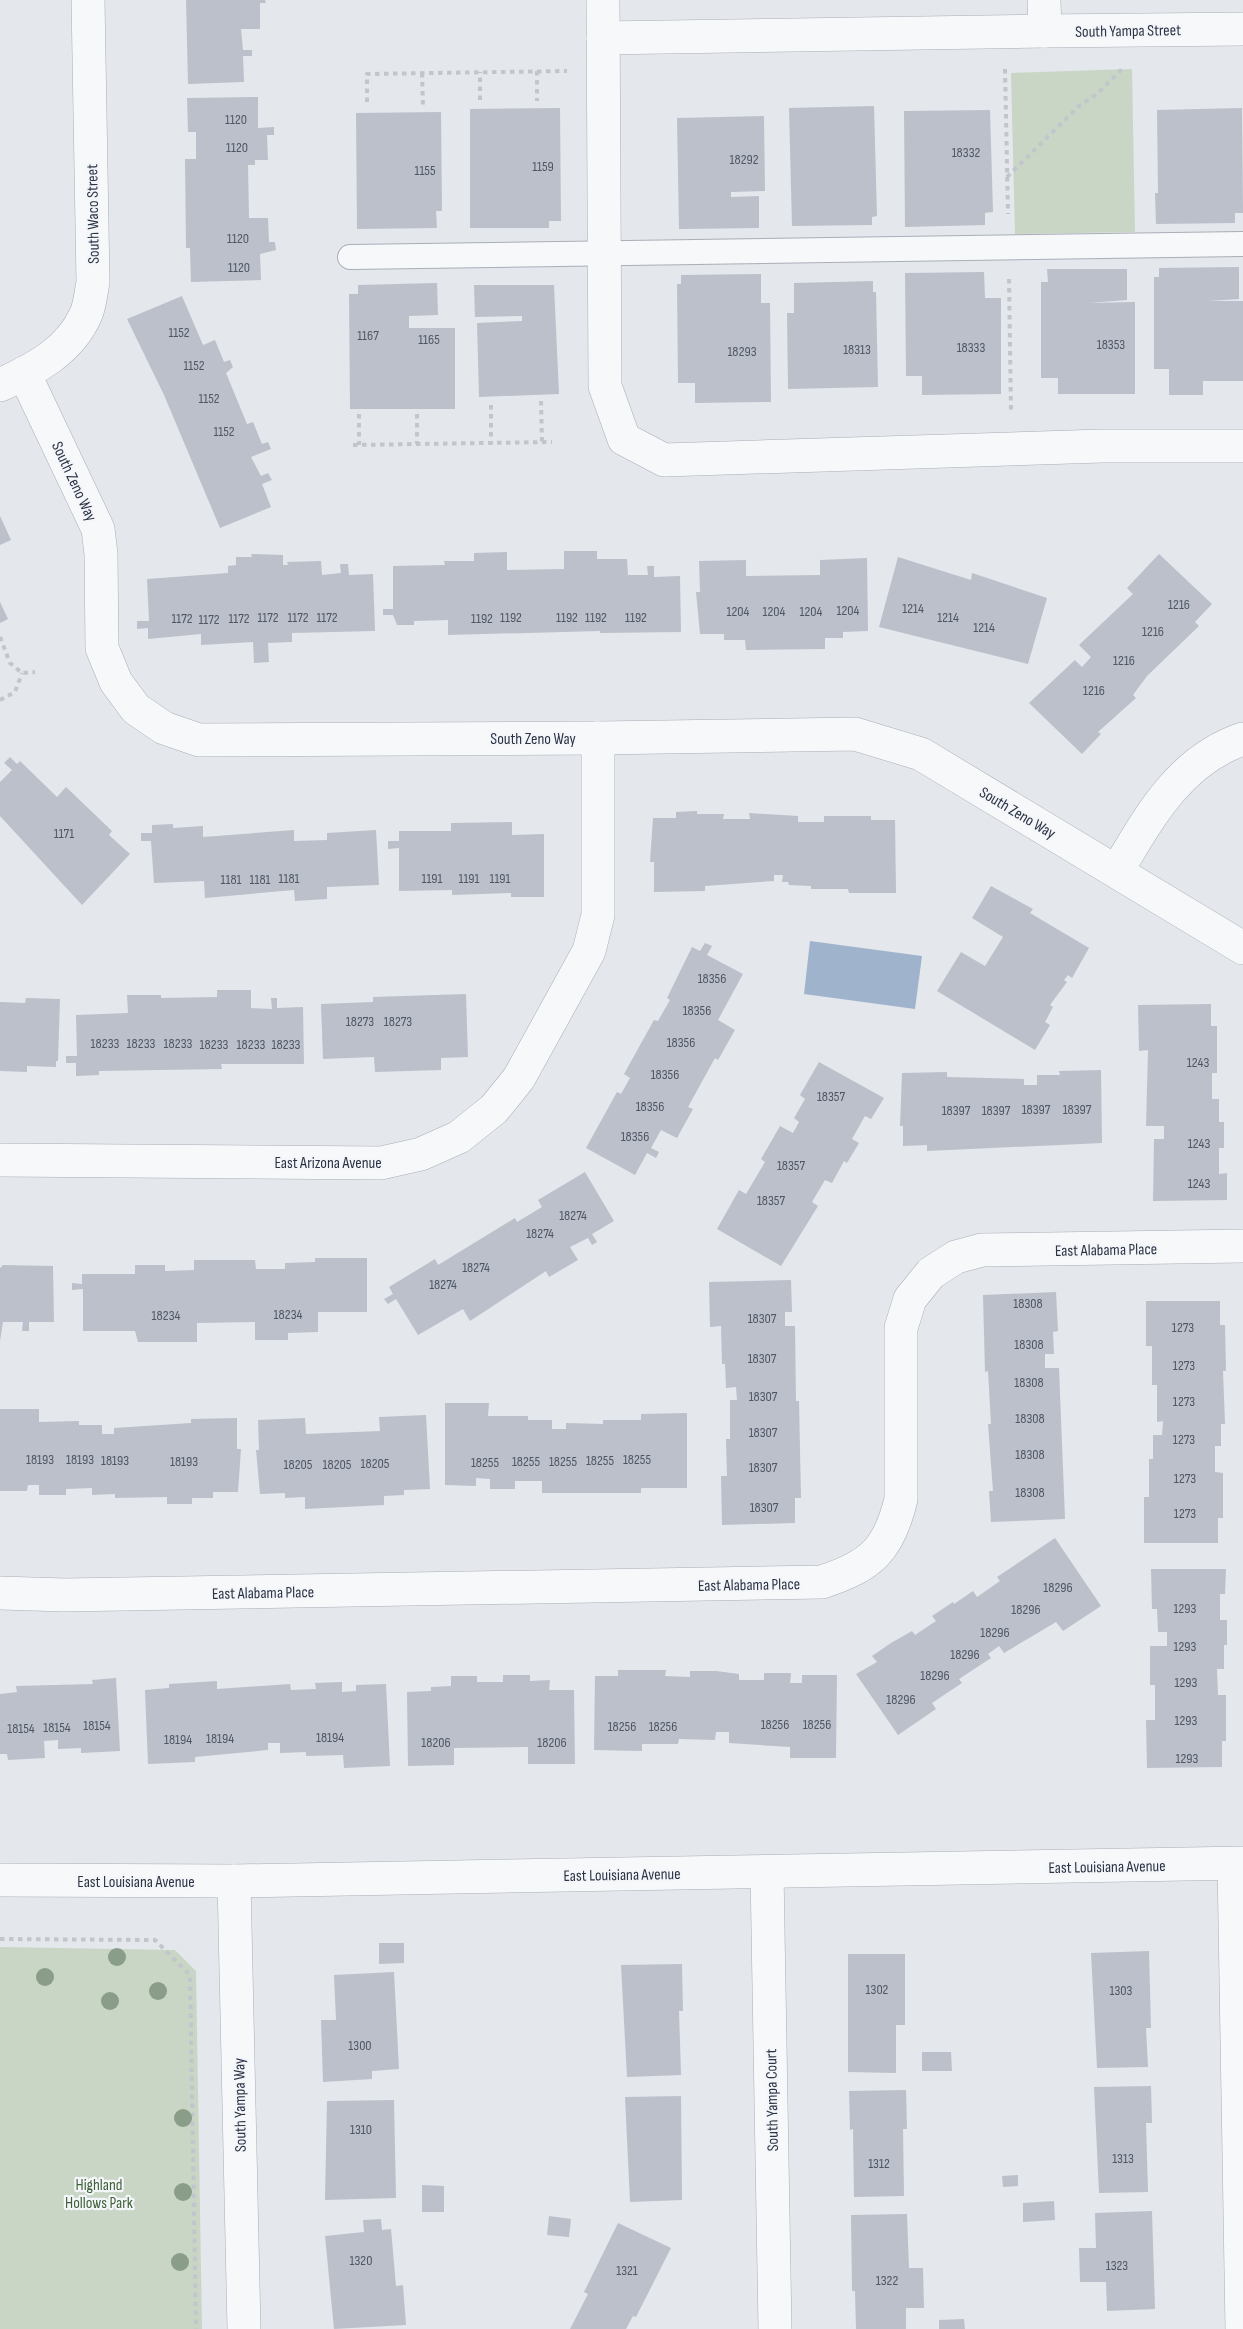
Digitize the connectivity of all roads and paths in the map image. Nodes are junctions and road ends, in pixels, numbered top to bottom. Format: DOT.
graph roads {
  1 [pos="88,0"];
  2 [pos="603,0"];
  3 [pos="1045,16"];
  4 [pos="1243,29"];
  5 [pos="603,38"];
  6 [pos="1128,64"];
  7 [pos="537,71"];
  8 [pos="570,71"];
  9 [pos="480,72"];
  10 [pos="422,73"];
  11 [pos="480,100"];
  12 [pos="537,101"];
  13 [pos="367,102"];
  14 [pos="423,107"];
  15 [pos="1007,177"];
  16 [pos="1243,244"];
  17 [pos="605,254"];
  18 [pos="350,257"];
  19 [pos="12,379"];
  20 [pos="541,401"];
  21 [pos="491,405"];
  22 [pos="359,414"];
  23 [pos="417,414"];
  24 [pos="552,442"];
  25 [pos="542,443"];
  26 [pos="417,444"];
  27 [pos="491,444"];
  28 [pos="353,445"];
  29 [pos="359,445"];
  30 [pos="1243,446"];
  31 [pos="0,637"];
  32 [pos="36,672"];
  33 [pos="22,674"];
  34 [pos="1,699"];
  35 [pos="598,738"];
  36 [pos="1243,739"];
  37 [pos="1117,871"];
  38 [pos="1243,948"];
  39 [pos="0,1160"];
  40 [pos="1243,1246"];
  41 [pos="0,1593"];
  42 [pos="1239,1864"];
  43 [pos="767,1872"];
  44 [pos="0,1880"];
  45 [pos="234,1881"];
  46 [pos="0,1939"];
  47 [pos="196,2329"];
  48 [pos="244,2329"];
  49 [pos="775,2329"];
  50 [pos="1242,2329"];
  1 -- 19 [label="street, South Waco Street"];
  2 -- 5 [label="street"];
  3 -- 4 [label="street, South Yampa Street"];
  3 -- 5 [label="street, South Yampa Street"];
  5 -- 17 [label="street"];
  6 -- 15 [label="path"];
  7 -- 8 [label="path"];
  7 -- 9 [label="path"];
  7 -- 12 [label="path"];
  9 -- 10 [label="path"];
  9 -- 11 [label="path"];
  10 -- 13 [label="path"];
  10 -- 14 [label="path"];
  16 -- 17 [label="lane"];
  17 -- 18 [label="lane"];
  17 -- 30 [label="street"];
  19 -- 35 [label="street, South Zeno Way"];
  20 -- 25 [label="path"];
  21 -- 27 [label="path"];
  22 -- 29 [label="path"];
  23 -- 26 [label="path"];
  24 -- 25 [label="path"];
  25 -- 27 [label="path"];
  26 -- 27 [label="path"];
  26 -- 29 [label="path"];
  28 -- 29 [label="path"];
  31 -- 33 [label="path"];
  32 -- 33 [label="path"];
  33 -- 34 [label="path"];
  35 -- 37 [label="street, South Zeno Way"];
  35 -- 39 [label="street, East Arizona Avenue"];
  36 -- 37 [label="street"];
  37 -- 38 [label="street, South Zeno Way"];
  40 -- 41 [label="street, East Alabama Place"];
  42 -- 43 [label="street, East Louisiana Avenue"];
  42 -- 50 [label="street"];
  43 -- 45 [label="street, East Louisiana Avenue"];
  43 -- 49 [label="street, South Yampa Court"];
  44 -- 45 [label="street, East Louisiana Avenue"];
  45 -- 48 [label="street, South Yampa Way"];
  46 -- 47 [label="path"];
}
